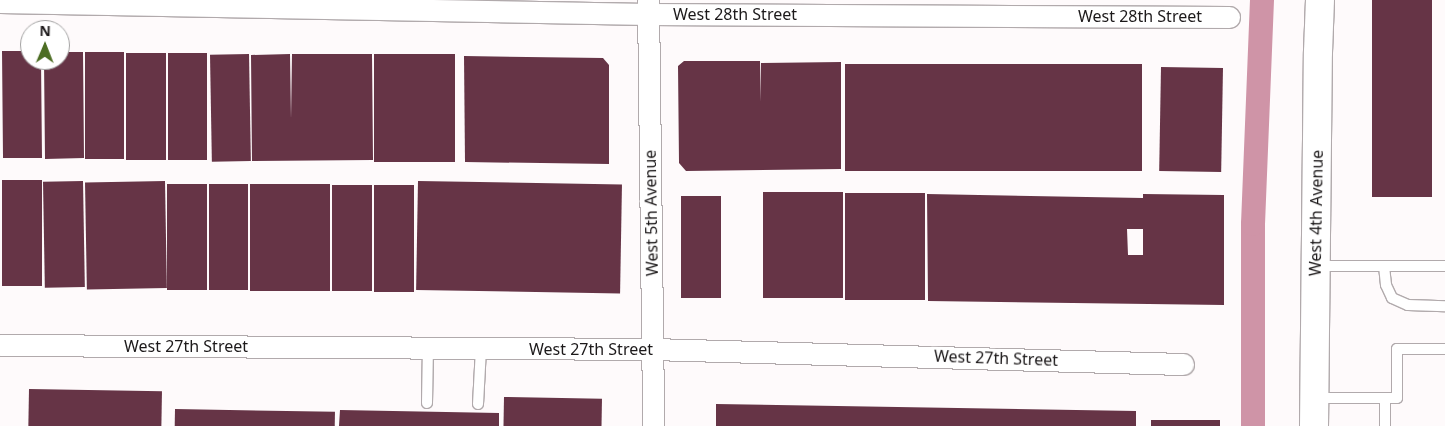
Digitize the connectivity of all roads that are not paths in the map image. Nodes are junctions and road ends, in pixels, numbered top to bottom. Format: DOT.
graph roads {
  1 [pos="1320,0"];
  2 [pos="0,2"];
  3 [pos="648,7"];
  4 [pos="1229,17"];
  5 [pos="1315,266"];
  6 [pos="1384,266"];
  7 [pos="1445,266"];
  8 [pos="1445,306"];
  9 [pos="0,345"];
  10 [pos="428,348"];
  11 [pos="481,348"];
  12 [pos="652,349"];
  13 [pos="1445,349"];
  14 [pos="1183,364"];
  15 [pos="1314,398"];
  16 [pos="1384,398"];
  17 [pos="427,403"];
  18 [pos="478,404"];
  19 [pos="653,426"];
  20 [pos="1314,426"];
  21 [pos="1385,426"];
  1 -- 5 [label="main road, West 4th Avenue"];
  2 -- 3 [label="street, West 28th Street"];
  3 -- 4 [label="street, West 28th Street"];
  3 -- 12 [label="street, West 5th Avenue"];
  5 -- 6 [label="lane"];
  5 -- 15 [label="main road, West 4th Avenue"];
  6 -- 7 [label="lane"];
  6 -- 8 [label="lane"];
  9 -- 10 [label="street, West 27th Street"];
  10 -- 11 [label="street, West 27th Street"];
  10 -- 17 [label="lane"];
  11 -- 12 [label="street, West 27th Street"];
  11 -- 18 [label="lane"];
  12 -- 14 [label="street, West 27th Street"];
  12 -- 19 [label="street, West 5th Avenue"];
  13 -- 16 [label="lane"];
  15 -- 16 [label="lane"];
  15 -- 20 [label="main road, West 4th Avenue"];
  16 -- 21 [label="lane"];
}
